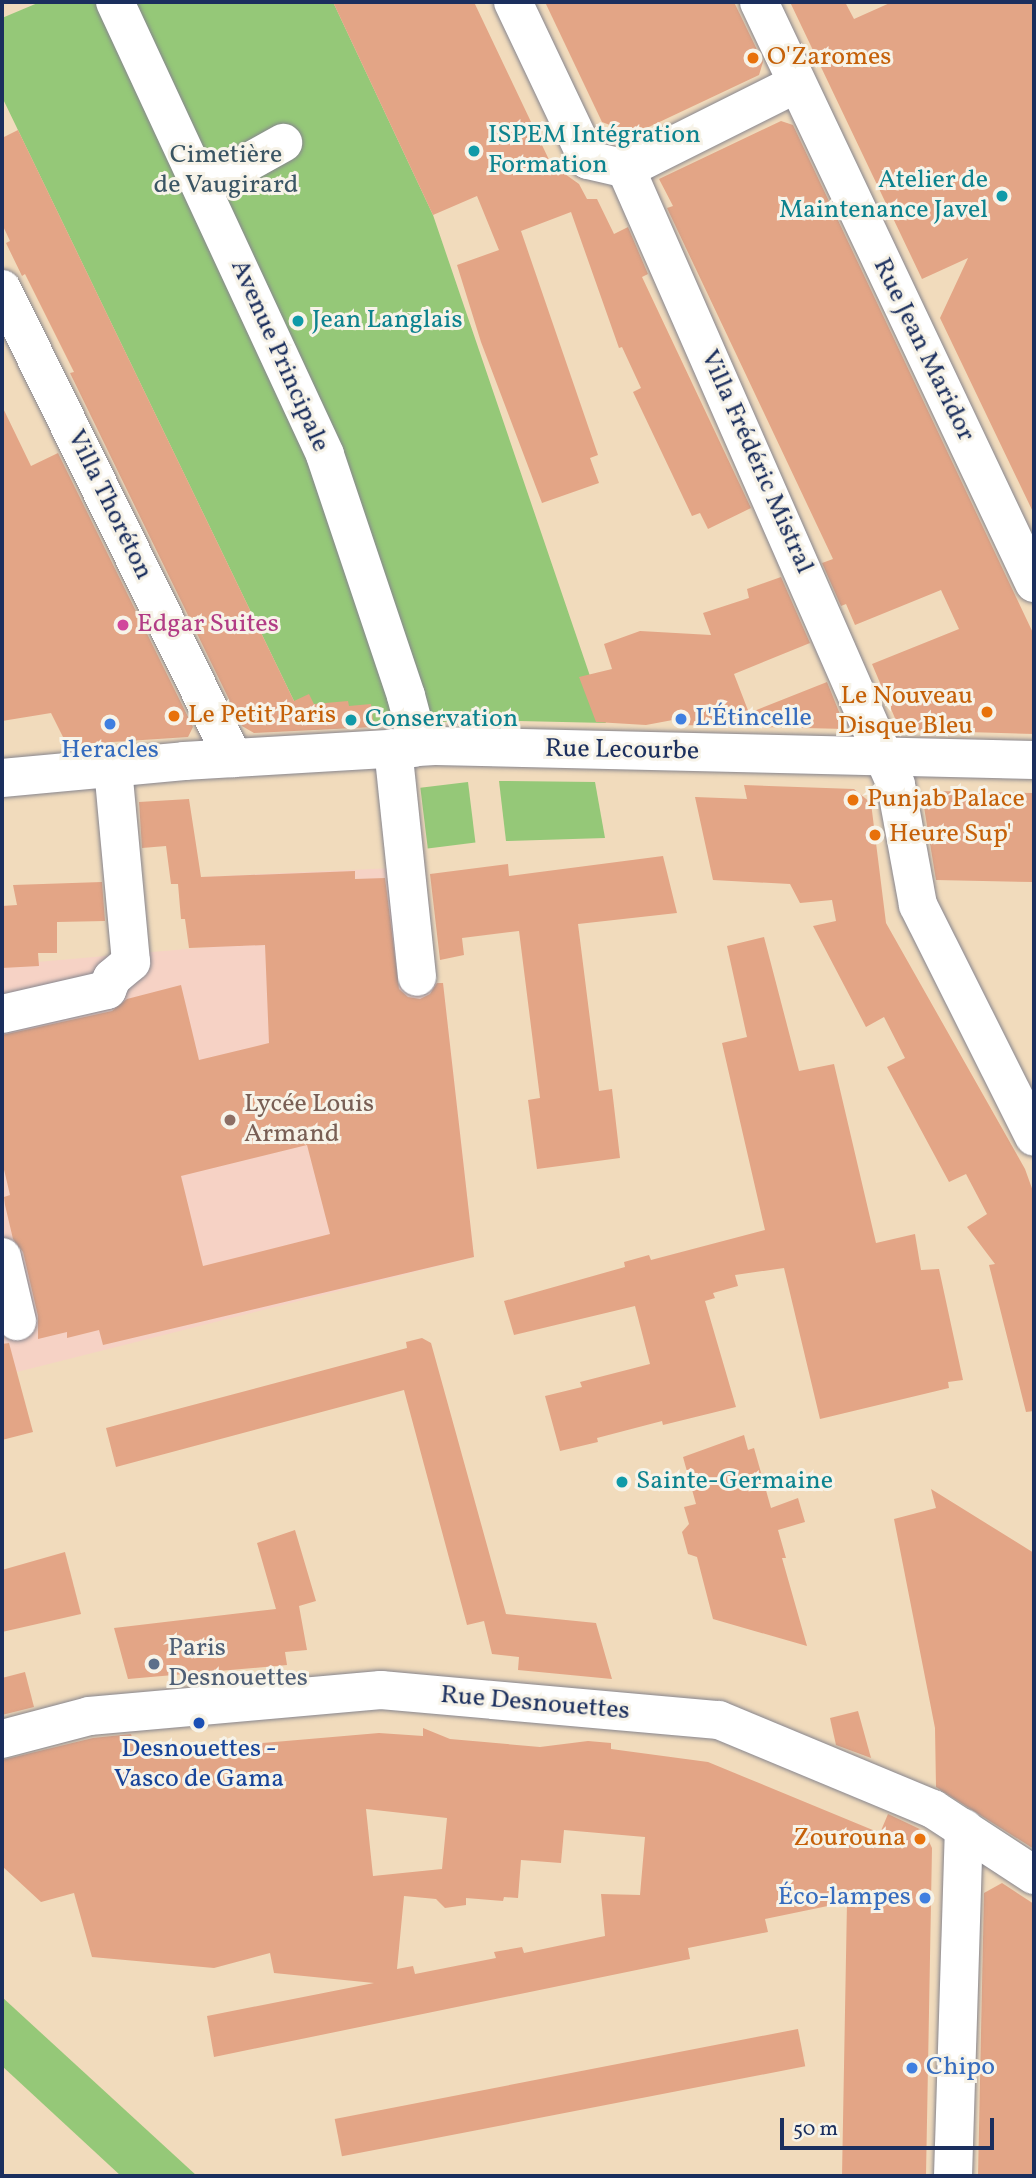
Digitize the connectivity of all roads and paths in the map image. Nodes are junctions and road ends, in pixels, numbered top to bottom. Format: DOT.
graph roads {
  1 [pos="115,2"];
  2 [pos="513,2"];
  3 [pos="759,2"];
  4 [pos="796,84"];
  5 [pos="283,143"];
  6 [pos="626,169"];
  7 [pos="202,188"];
  8 [pos="2,289"];
  9 [pos="1034,583"];
  10 [pos="407,739"];
  11 [pos="884,756"];
  12 [pos="233,758"];
  13 [pos="1034,760"];
  14 [pos="113,768"];
  15 [pos="2,778"];
  16 [pos="416,977"];
  17 [pos="2,1014"];
  18 [pos="1034,1137"];
  19 [pos="2,1257"];
  20 [pos="17,1321"];
  21 [pos="2,1739"];
  22 [pos="964,1828"];
  23 [pos="1034,1875"];
  24 [pos="953,2176"];
  1 -- 7 [label="street, Avenue Principale"];
  2 -- 6 [label="street"];
  3 -- 4 [label="street, Rue Jean Maridor"];
  4 -- 6 [label="street"];
  4 -- 9 [label="street, Rue Jean Maridor"];
  5 -- 7 [label="street"];
  6 -- 11 [label="street, Villa Frédéric Mistral"];
  7 -- 10 [label="street, Avenue Principale"];
  8 -- 12 [label="street, Villa Thoréton"];
  10 -- 11 [label="street, Rue Lecourbe"];
  10 -- 12 [label="street, Rue Lecourbe"];
  10 -- 16 [label="street, Avenue Principale"];
  11 -- 13 [label="street, Rue Lecourbe"];
  11 -- 18 [label="street, Villa Frédéric Mistral"];
  12 -- 14 [label="street, Rue Lecourbe"];
  14 -- 15 [label="street, Rue Lecourbe"];
  14 -- 17 [label="street"];
  19 -- 20 [label="street"];
  21 -- 22 [label="street, Rue Desnouettes"];
  22 -- 23 [label="street, Rue Desnouettes"];
  22 -- 24 [label="street"];
}
